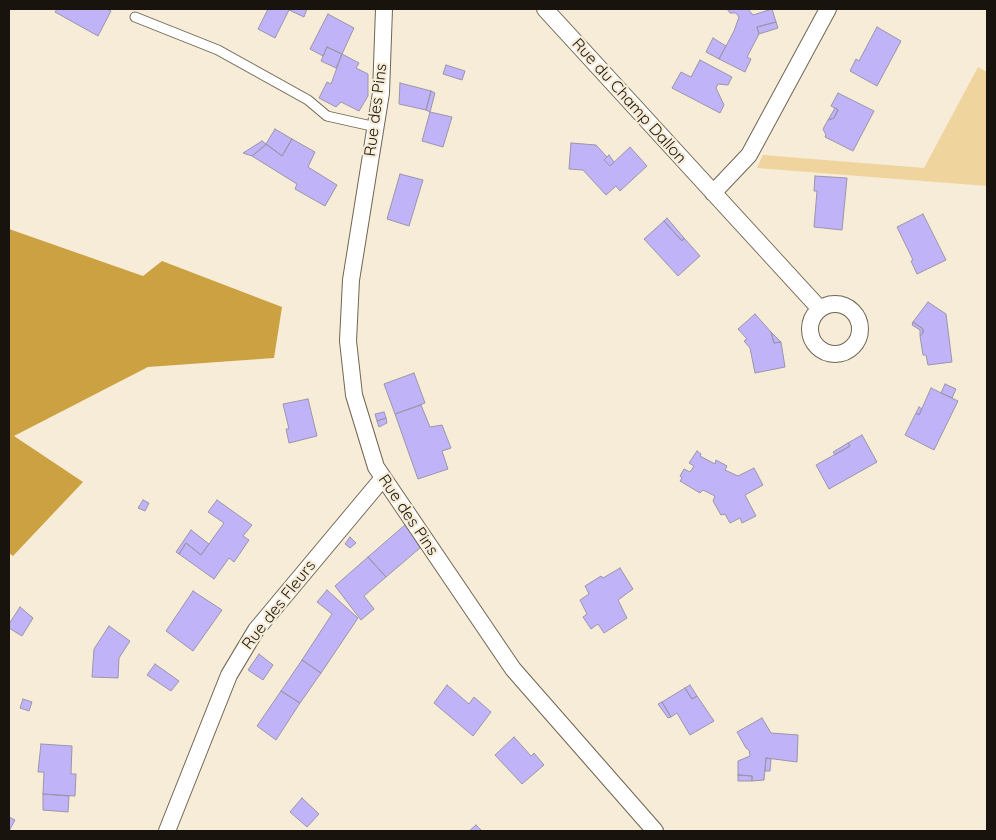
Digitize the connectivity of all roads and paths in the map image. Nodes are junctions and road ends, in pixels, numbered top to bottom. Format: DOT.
graph roads {
  1 [pos="384,9"];
  2 [pos="545,9"];
  3 [pos="828,9"];
  4 [pos="135,17"];
  5 [pos="376,127"];
  6 [pos="713,193"];
  7 [pos="820,309"];
  8 [pos="383,478"];
  9 [pos="167,831"];
  10 [pos="655,831"];
  1 -- 5 [label="street, Rue des Pins"];
  2 -- 6 [label="street, Rue du Champ Dallon"];
  3 -- 6 [label="street"];
  4 -- 5 [label="lane"];
  5 -- 8 [label="street, Rue des Pins"];
  6 -- 7 [label="street, Rue du Champ Dallon"];
  8 -- 9 [label="street, Rue des Fleurs"];
  8 -- 10 [label="street, Rue des Pins"];
}
